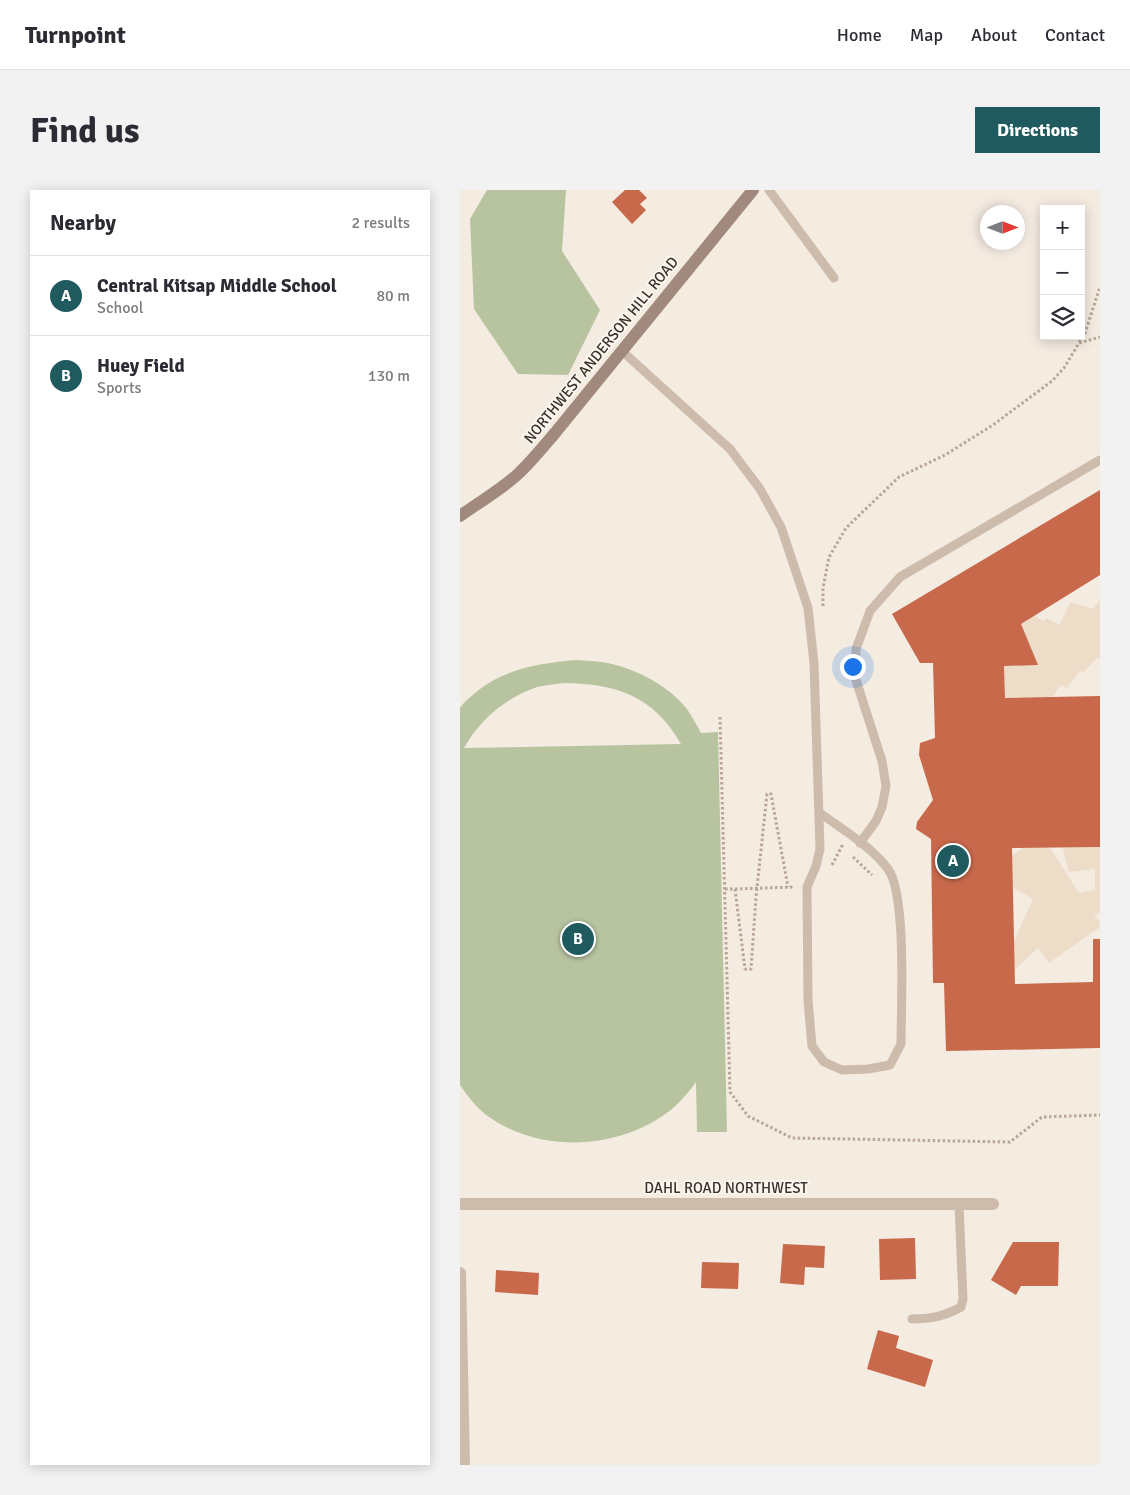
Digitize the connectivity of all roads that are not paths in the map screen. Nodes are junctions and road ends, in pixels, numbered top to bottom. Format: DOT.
graph roads {
  1 [pos="753,190"];
  2 [pos="768,190"];
  3 [pos="834,278"];
  4 [pos="622,351"];
  5 [pos="1100,460"];
  6 [pos="460,516"];
  7 [pos="820,813"];
  8 [pos="860,843"];
  9 [pos="460,1204"];
  10 [pos="993,1204"];
  11 [pos="959,1205"];
  12 [pos="460,1272"];
  13 [pos="912,1319"];
  14 [pos="460,1321"];
  15 [pos="461,1394"];
  16 [pos="464,1465"];
  1 -- 4 [label="main road, NORTHWEST ANDERSON HILL ROAD"];
  2 -- 3 [label="lane"];
  4 -- 6 [label="main road, NORTHWEST ANDERSON HILL ROAD"];
  4 -- 7 [label="lane"];
  5 -- 8 [label="lane"];
  7 -- 8 [label="lane"];
  7 -- 8 [label="lane"];
  9 -- 11 [label="street, DAHL ROAD NORTHWEST"];
  10 -- 11 [label="street, DAHL ROAD NORTHWEST"];
  11 -- 13 [label="lane"];
  12 -- 14 [label="street"];
  14 -- 15 [label="street"];
  15 -- 16 [label="street"];
}
